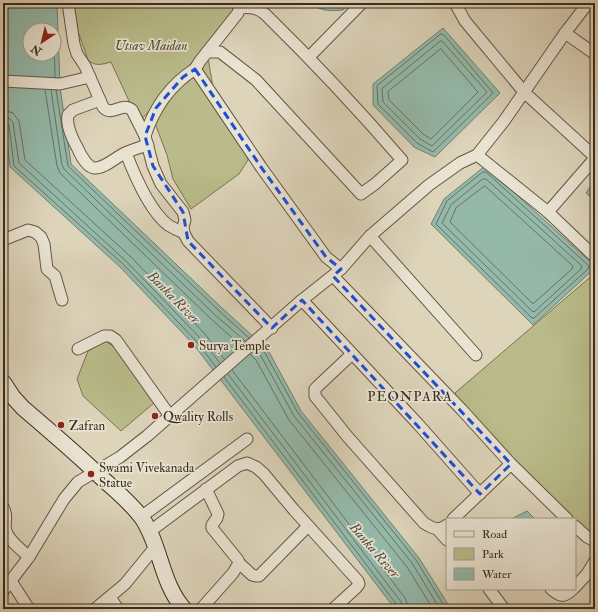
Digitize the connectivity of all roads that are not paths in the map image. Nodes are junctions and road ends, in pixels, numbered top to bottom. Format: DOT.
graph roads {
  1 [pos="68,3"];
  2 [pos="362,3"];
  3 [pos="455,3"];
  4 [pos="588,3"];
  5 [pos="239,6"];
  6 [pos="565,33"];
  7 [pos="207,52"];
  8 [pos="595,54"];
  9 [pos="309,57"];
  10 [pos="195,70"];
  11 [pos="90,77"];
  12 [pos="3,81"];
  13 [pos="524,92"];
  14 [pos="100,100"];
  15 [pos="146,140"];
  16 [pos="126,152"];
  17 [pos="477,155"];
  18 [pos="595,158"];
  19 [pos="548,212"];
  20 [pos="184,233"];
  21 [pos="370,236"];
  22 [pos="3,240"];
  23 [pos="595,257"];
  24 [pos="337,272"];
  25 [pos="62,300"];
  26 [pos="302,300"];
  27 [pos="272,328"];
  28 [pos="78,349"];
  29 [pos="352,354"];
  30 [pos="476,355"];
  31 [pos="3,382"];
  32 [pos="170,416"];
  33 [pos="247,439"];
  34 [pos="511,464"];
  35 [pos="95,471"];
  36 [pos="206,489"];
  37 [pos="480,494"];
  38 [pos="3,507"];
  39 [pos="141,518"];
  40 [pos="454,518"];
  41 [pos="566,518"];
  42 [pos="308,526"];
  43 [pos="442,527"];
  44 [pos="576,527"];
  45 [pos="149,532"];
  46 [pos="446,537"];
  47 [pos="595,541"];
  48 [pos="156,546"];
  49 [pos="29,558"];
  50 [pos="595,561"];
  51 [pos="239,563"];
  52 [pos="11,581"];
  53 [pos="576,586"];
  54 [pos="490,590"];
  55 [pos="552,590"];
  56 [pos="572,590"];
  57 [pos="3,591"];
  58 [pos="110,597"];
  59 [pos="29,609"];
  60 [pos="95,609"];
  61 [pos="118,609"];
  62 [pos="184,609"];
  63 [pos="202,609"];
  64 [pos="332,609"];
  65 [pos="504,609"];
  1 -- 11 [label="street"];
  2 -- 9 [label="street"];
  3 -- 13 [label="street"];
  4 -- 6 [label="street"];
  5 -- 7 [label="street"];
  5 -- 9 [label="street"];
  6 -- 8 [label="street"];
  6 -- 13 [label="street"];
  7 -- 9 [label="street"];
  7 -- 10 [label="street"];
  10 -- 15 [label="street"];
  10 -- 24 [label="street"];
  11 -- 12 [label="street"];
  11 -- 14 [label="street"];
  13 -- 17 [label="street"];
  13 -- 18 [label="street"];
  14 -- 15 [label="street"];
  14 -- 16 [label="street"];
  15 -- 16 [label="street"];
  15 -- 20 [label="street"];
  16 -- 20 [label="street"];
  17 -- 19 [label="street"];
  17 -- 21 [label="street"];
  18 -- 19 [label="street"];
  19 -- 23 [label="street"];
  20 -- 27 [label="street"];
  21 -- 24 [label="street"];
  21 -- 30 [label="street"];
  22 -- 25 [label="street"];
  24 -- 26 [label="street"];
  24 -- 34 [label="street"];
  26 -- 27 [label="street"];
  26 -- 29 [label="street"];
  27 -- 32 [label="street"];
  28 -- 32 [label="street"];
  29 -- 37 [label="street"];
  29 -- 43 [label="street"];
  31 -- 35 [label="street"];
  32 -- 35 [label="street"];
  33 -- 39 [label="street"];
  34 -- 37 [label="street"];
  34 -- 41 [label="street"];
  35 -- 39 [label="street"];
  35 -- 49 [label="street"];
  36 -- 42 [label="street"];
  36 -- 45 [label="street"];
  36 -- 51 [label="street"];
  37 -- 40 [label="street"];
  38 -- 49 [label="street"];
  39 -- 45 [label="street"];
  42 -- 51 [label="street"];
  42 -- 64 [label="street"];
  43 -- 46 [label="street"];
  44 -- 47 [label="street"];
  45 -- 48 [label="street"];
  48 -- 58 [label="street"];
  48 -- 62 [label="street"];
  49 -- 52 [label="street"];
  50 -- 53 [label="street"];
  51 -- 63 [label="street"];
  52 -- 57 [label="street"];
  52 -- 59 [label="street"];
  54 -- 65 [label="street"];
  55 -- 56 [label="street"];
  58 -- 60 [label="street"];
  58 -- 61 [label="street"];
}
